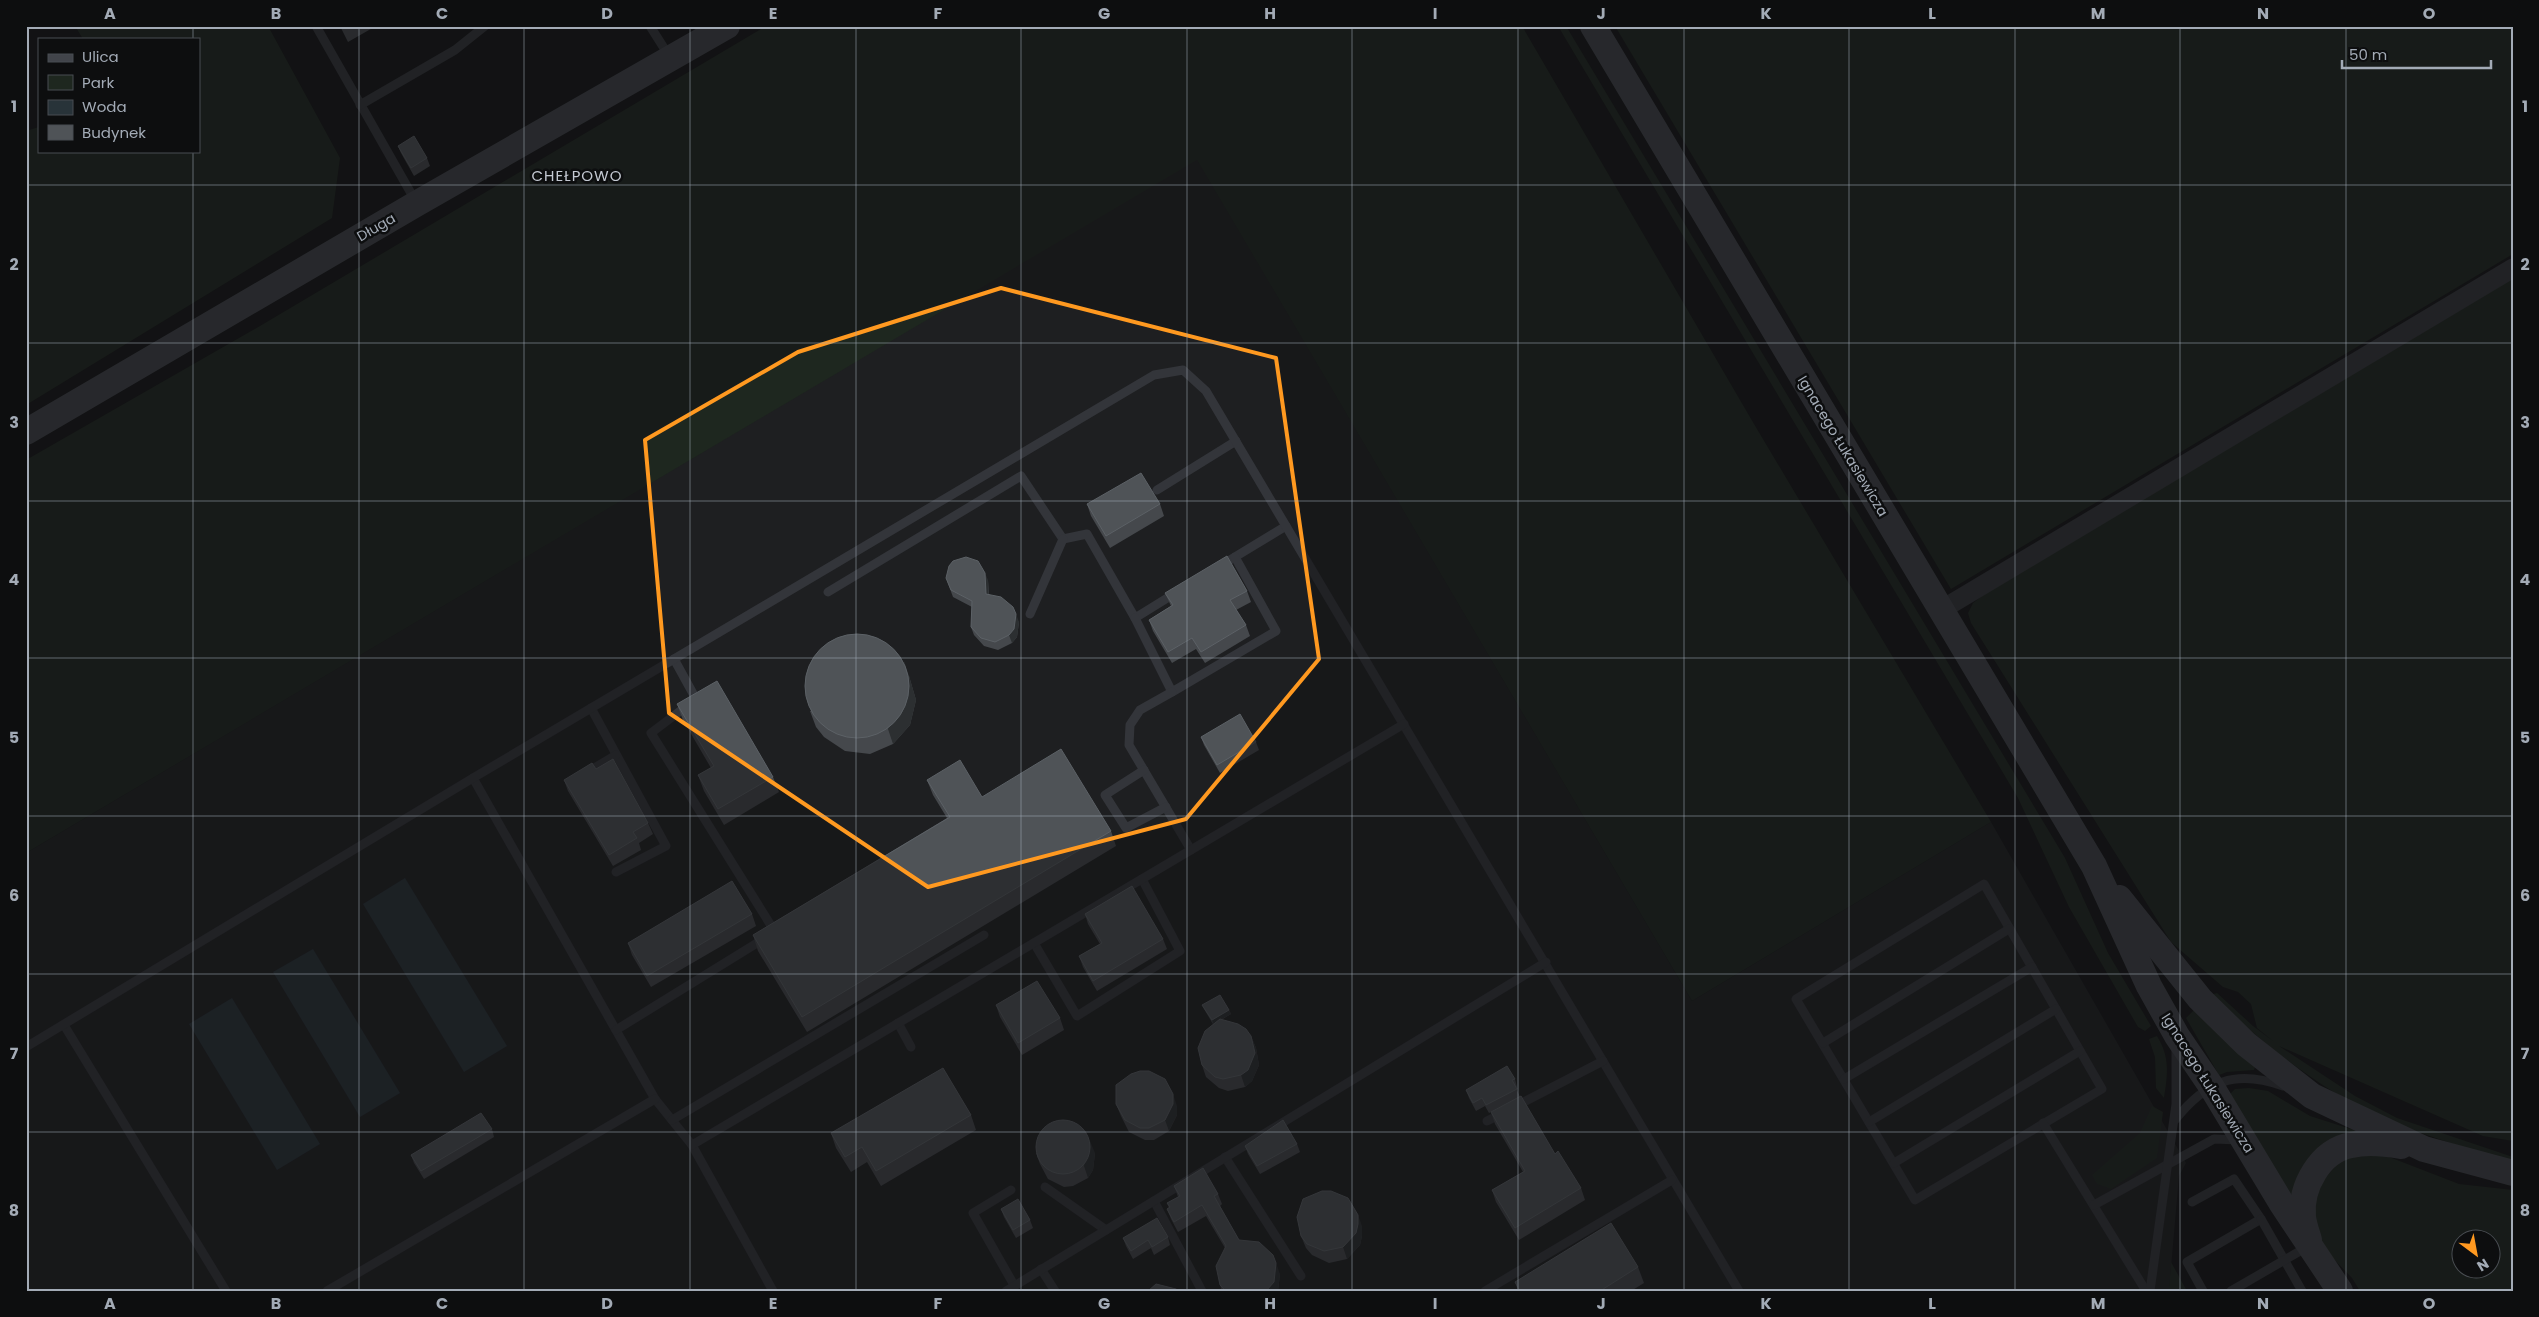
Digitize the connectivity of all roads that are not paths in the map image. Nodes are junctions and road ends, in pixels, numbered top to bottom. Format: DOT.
graph roads {
  1 [pos="316,26"];
  2 [pos="485,26"];
  3 [pos="650,26"];
  4 [pos="727,26"];
  5 [pos="1593,26"];
  6 [pos="671,59"];
  7 [pos="360,105"];
  8 [pos="416,204"];
  9 [pos="2513,268"];
  10 [pos="26,432"];
  11 [pos="1236,441"];
  12 [pos="1157,490"];
  13 [pos="1286,526"];
  14 [pos="1062,539"];
  15 [pos="1235,557"];
  16 [pos="1210,572"];
  17 [pos="1185,588"];
  18 [pos="828,592"];
  19 [pos="1941,610"];
  20 [pos="1030,614"];
  21 [pos="1135,618"];
  22 [pos="674,659"];
  23 [pos="1172,692"];
  24 [pos="590,708"];
  25 [pos="1404,724"];
  26 [pos="616,755"];
  27 [pos="1144,770"];
  28 [pos="577,777"];
  29 [pos="473,778"];
  30 [pos="1166,807"];
  31 [pos="1191,850"];
  32 [pos="2094,866"];
  33 [pos="616,872"];
  34 [pos="1142,879"];
  35 [pos="2010,929"];
  36 [pos="984,935"];
  37 [pos="1034,943"];
  38 [pos="1546,962"];
  39 [pos="2032,967"];
  40 [pos="2056,1009"];
  41 [pos="898,1023"];
  42 [pos="64,1025"];
  43 [pos="616,1030"];
  44 [pos="2177,1036"];
  45 [pos="1823,1043"];
  46 [pos="26,1047"];
  47 [pos="911,1047"];
  48 [pos="2080,1051"];
  49 [pos="1603,1061"];
  50 [pos="1844,1079"];
  51 [pos="2211,1086"];
  52 [pos="2312,1096"];
  53 [pos="655,1099"];
  54 [pos="672,1120"];
  55 [pos="1487,1121"];
  56 [pos="2174,1121"];
  57 [pos="1869,1122"];
  58 [pos="2044,1123"];
  59 [pos="2244,1140"];
  60 [pos="692,1145"];
  61 [pos="2424,1149"];
  62 [pos="1225,1157"];
  63 [pos="1894,1163"];
  64 [pos="2168,1165"];
  65 [pos="2513,1173"];
  66 [pos="1672,1180"];
  67 [pos="1046,1187"];
  68 [pos="1011,1190"];
  69 [pos="1154,1201"];
  70 [pos="2192,1202"];
  71 [pos="2094,1205"];
  72 [pos="2261,1219"];
  73 [pos="1106,1230"];
  74 [pos="2310,1245"];
  75 [pos="2284,1260"];
  76 [pos="1041,1269"];
  77 [pos="1301,1276"];
  78 [pos="1014,1286"];
  79 [pos="226,1291"];
  80 [pos="327,1291"];
  81 [pos="773,1291"];
  82 [pos="1006,1291"];
  83 [pos="1055,1291"];
  84 [pos="1202,1291"];
  85 [pos="1485,1291"];
  86 [pos="1739,1291"];
  87 [pos="2146,1291"];
  88 [pos="2150,1291"];
  89 [pos="2203,1291"];
  90 [pos="2231,1291"];
  91 [pos="2302,1291"];
  92 [pos="2340,1291"];
  1 -- 7 [label="lane"];
  2 -- 7 [label="lane"];
  3 -- 6 [label="lane"];
  4 -- 6 [label="main road, Długa"];
  5 -- 19 [label="main road, Ignacego Łukasiewicza"];
  6 -- 8 [label="main road, Długa"];
  7 -- 8 [label="lane"];
  8 -- 10 [label="main road, Długa"];
  9 -- 19 [label="street"];
  11 -- 12 [label="lane"];
  11 -- 13 [label="lane"];
  11 -- 22 [label="lane"];
  13 -- 15 [label="lane"];
  13 -- 25 [label="lane"];
  14 -- 18 [label="lane"];
  14 -- 20 [label="lane"];
  14 -- 21 [label="lane"];
  15 -- 16 [label="lane"];
  15 -- 23 [label="lane"];
  17 -- 21 [label="lane"];
  19 -- 32 [label="main road, Ignacego Łukasiewicza"];
  21 -- 23 [label="lane"];
  22 -- 24 [label="lane"];
  22 -- 43 [label="lane"];
  23 -- 27 [label="lane"];
  24 -- 26 [label="lane"];
  24 -- 29 [label="lane"];
  25 -- 31 [label="lane"];
  25 -- 38 [label="lane"];
  26 -- 28 [label="lane"];
  26 -- 33 [label="lane"];
  27 -- 30 [label="lane"];
  27 -- 30 [label="lane"];
  29 -- 42 [label="lane"];
  29 -- 43 [label="lane"];
  30 -- 31 [label="lane"];
  31 -- 34 [label="lane"];
  32 -- 44 [label="main road, Ignacego Łukasiewicza"];
  32 -- 52 [label="main road, Ignacego Łukasiewicza"];
  34 -- 37 [label="lane"];
  34 -- 37 [label="lane"];
  35 -- 39 [label="lane"];
  35 -- 45 [label="lane"];
  35 -- 45 [label="lane"];
  36 -- 54 [label="lane"];
  37 -- 41 [label="lane"];
  38 -- 49 [label="lane"];
  38 -- 62 [label="lane"];
  39 -- 40 [label="lane"];
  39 -- 50 [label="lane"];
  40 -- 48 [label="lane"];
  40 -- 57 [label="lane"];
  41 -- 47 [label="lane"];
  41 -- 60 [label="lane"];
  42 -- 46 [label="lane"];
  42 -- 79 [label="lane"];
  43 -- 53 [label="lane"];
  44 -- 51 [label="main road, Ignacego Łukasiewicza"];
  44 -- 56 [label="lane"];
  45 -- 50 [label="lane"];
  48 -- 58 [label="lane"];
  48 -- 63 [label="lane"];
  49 -- 55 [label="lane"];
  49 -- 66 [label="lane"];
  50 -- 57 [label="lane"];
  51 -- 52 [label="lane"];
  51 -- 56 [label="lane"];
  51 -- 59 [label="main road, Ignacego Łukasiewicza"];
  52 -- 61 [label="main road, Ignacego Łukasiewicza"];
  53 -- 54 [label="lane"];
  53 -- 80 [label="lane"];
  54 -- 60 [label="lane"];
  56 -- 64 [label="lane"];
  57 -- 63 [label="lane"];
  58 -- 63 [label="lane"];
  58 -- 71 [label="lane"];
  59 -- 64 [label="lane"];
  59 -- 74 [label="main road, Ignacego Łukasiewicza"];
  60 -- 81 [label="lane"];
  61 -- 65 [label="main road, Ignacego Łukasiewicza"];
  61 -- 74 [label="main road"];
  62 -- 69 [label="lane"];
  62 -- 77 [label="lane"];
  64 -- 71 [label="lane"];
  64 -- 88 [label="lane"];
  66 -- 85 [label="lane"];
  66 -- 86 [label="lane"];
  67 -- 73 [label="lane"];
  68 -- 78 [label="lane"];
  69 -- 73 [label="lane"];
  69 -- 84 [label="lane"];
  70 -- 72 [label="lane"];
  71 -- 87 [label="lane"];
  72 -- 75 [label="lane"];
  72 -- 89 [label="lane"];
  73 -- 76 [label="lane"];
  74 -- 75 [label="lane"];
  74 -- 92 [label="main road, Ignacego Łukasiewicza"];
  75 -- 90 [label="lane"];
  75 -- 91 [label="lane"];
  76 -- 78 [label="lane"];
  76 -- 83 [label="lane"];
  78 -- 82 [label="lane"];
}
